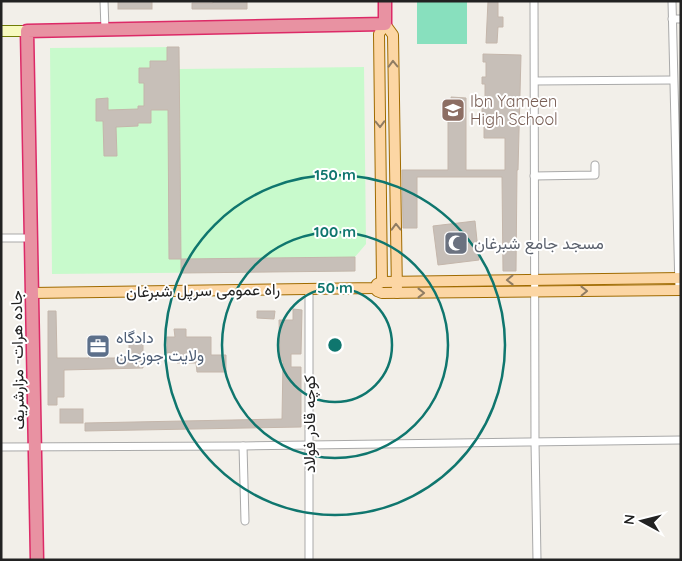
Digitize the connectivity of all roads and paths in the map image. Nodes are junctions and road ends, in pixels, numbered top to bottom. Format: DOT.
graph roads {
  1 [pos="104,1"];
  2 [pos="385,1"];
  3 [pos="534,1"];
  4 [pos="672,1"];
  5 [pos="672,19"];
  6 [pos="681,19"];
  7 [pos="385,24"];
  8 [pos="105,30"];
  9 [pos="1,31"];
  10 [pos="27,31"];
  11 [pos="673,80"];
  12 [pos="535,81"];
  13 [pos="678,141"];
  14 [pos="595,165"];
  15 [pos="534,176"];
  16 [pos="1,238"];
  17 [pos="30,238"];
  18 [pos="680,278"];
  19 [pos="535,279"];
  20 [pos="378,285"];
  21 [pos="397,287"];
  22 [pos="309,289"];
  23 [pos="680,290"];
  24 [pos="535,292"];
  25 [pos="32,293"];
  26 [pos="681,440"];
  27 [pos="535,442"];
  28 [pos="244,446"];
  29 [pos="309,446"];
  30 [pos="1,447"];
  31 [pos="35,447"];
  32 [pos="244,521"];
  33 [pos="36,560"];
  34 [pos="309,560"];
  35 [pos="537,560"];
  1 -- 8 [label="street"];
  2 -- 7 [label="highway"];
  3 -- 12 [label="street"];
  4 -- 5 [label="street"];
  5 -- 6 [label="street"];
  5 -- 11 [label="street"];
  7 -- 8 [label="highway"];
  7 -- 20 [label="main road, one-way"];
  21 -- 7 [label="main road, one-way"];
  8 -- 10 [label="highway"];
  9 -- 10 [label="street"];
  10 -- 17 [label="highway, جاده هرات- مزارشریف"];
  11 -- 12 [label="street"];
  11 -- 13 [label="street"];
  12 -- 15 [label="street"];
  13 -- 18 [label="street"];
  14 -- 15 [label="street"];
  15 -- 19 [label="street"];
  16 -- 17 [label="street"];
  17 -- 25 [label="highway, جاده هرات- مزارشریف"];
  18 -- 19 [label="main road, راه عمومی سرپل شبرغان"];
  18 -- 23 [label="street"];
  19 -- 21 [label="main road, راه عمومی سرپل شبرغان, one-way"];
  19 -- 24 [label="street"];
  20 -- 21 [label="main road, راه عمومی سرپل شبرغان"];
  20 -- 22 [label="main road, راه عمومی سرپل شبرغان"];
  21 -- 24 [label="main road, راه عمومی سرپل شبرغان, one-way"];
  22 -- 25 [label="main road, راه عمومی سرپل شبرغان"];
  22 -- 29 [label="street, کوچه قادر فولاد"];
  24 -- 23 [label="main road, راه عمومی سرپل شبرغان, one-way"];
  24 -- 27 [label="street"];
  25 -- 31 [label="highway, جاده هرات- مزارشریف"];
  26 -- 27 [label="street"];
  27 -- 29 [label="street"];
  27 -- 35 [label="street"];
  28 -- 29 [label="street"];
  28 -- 31 [label="street"];
  28 -- 32 [label="street"];
  29 -- 34 [label="street, کوچه قادر فولاد"];
  30 -- 31 [label="street"];
  31 -- 33 [label="highway, جاده هرات- مزارشریف"];
}
